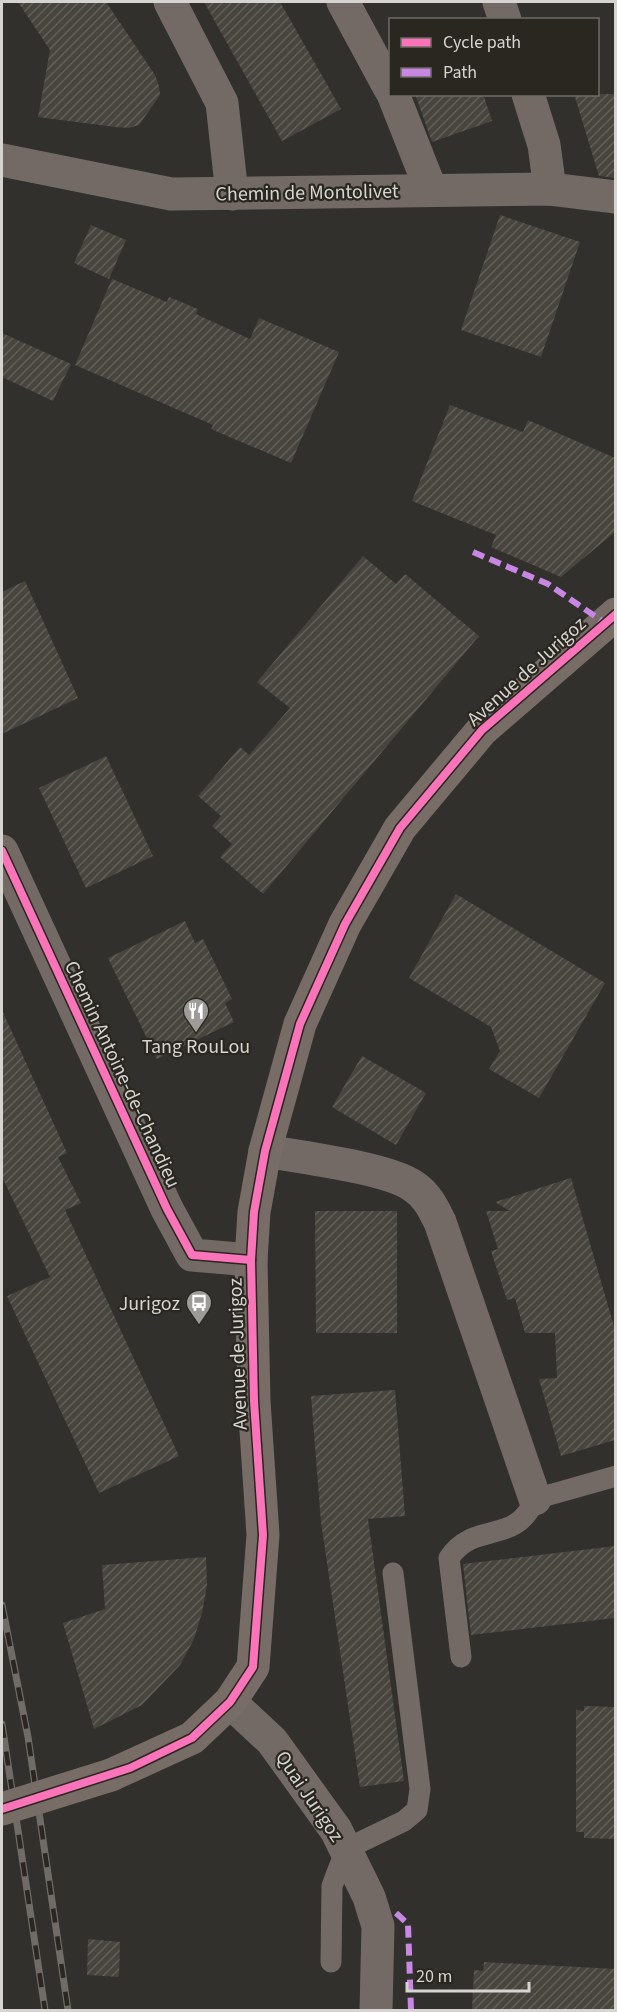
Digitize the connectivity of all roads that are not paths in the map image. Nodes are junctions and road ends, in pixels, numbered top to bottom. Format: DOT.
graph roads {
  1 [pos="170,2"];
  2 [pos="343,2"];
  3 [pos="499,2"];
  4 [pos="504,18"];
  5 [pos="389,87"];
  6 [pos="394,96"];
  7 [pos="529,96"];
  8 [pos="2,160"];
  9 [pos="550,189"];
  10 [pos="430,190"];
  11 [pos="232,194"];
  12 [pos="615,197"];
  13 [pos="615,614"];
  14 [pos="2,851"];
  15 [pos="265,1151"];
  16 [pos="251,1260"];
  17 [pos="615,1476"];
  18 [pos="535,1499"];
  19 [pos="393,1573"];
  20 [pos="460,1657"];
  21 [pos="230,1702"];
  22 [pos="2,1809"];
  23 [pos="346,1849"];
  24 [pos="331,1962"];
  25 [pos="376,2010"];
  1 -- 11 [label="street"];
  2 -- 5 [label="street"];
  3 -- 4 [label="street"];
  6 -- 10 [label="street"];
  7 -- 9 [label="street"];
  8 -- 11 [label="street, Chemin de Montolivet"];
  9 -- 10 [label="street, Chemin de Montolivet"];
  9 -- 12 [label="street, Chemin de Montolivet"];
  10 -- 11 [label="street, Chemin de Montolivet"];
  13 -- 15 [label="street, Avenue de Jurigoz"];
  14 -- 16 [label="street, Chemin Antoine-de-Chandieu"];
  15 -- 16 [label="street, Avenue de Jurigoz"];
  15 -- 18 [label="street"];
  16 -- 21 [label="street, Avenue de Jurigoz"];
  17 -- 18 [label="lane"];
  18 -- 20 [label="lane"];
  19 -- 23 [label="lane"];
  21 -- 22 [label="street, Avenue de Jurigoz, bridge"];
  21 -- 23 [label="street, Quai Jurigoz"];
  23 -- 24 [label="lane"];
  23 -- 25 [label="street, Quai Jurigoz"];
}
